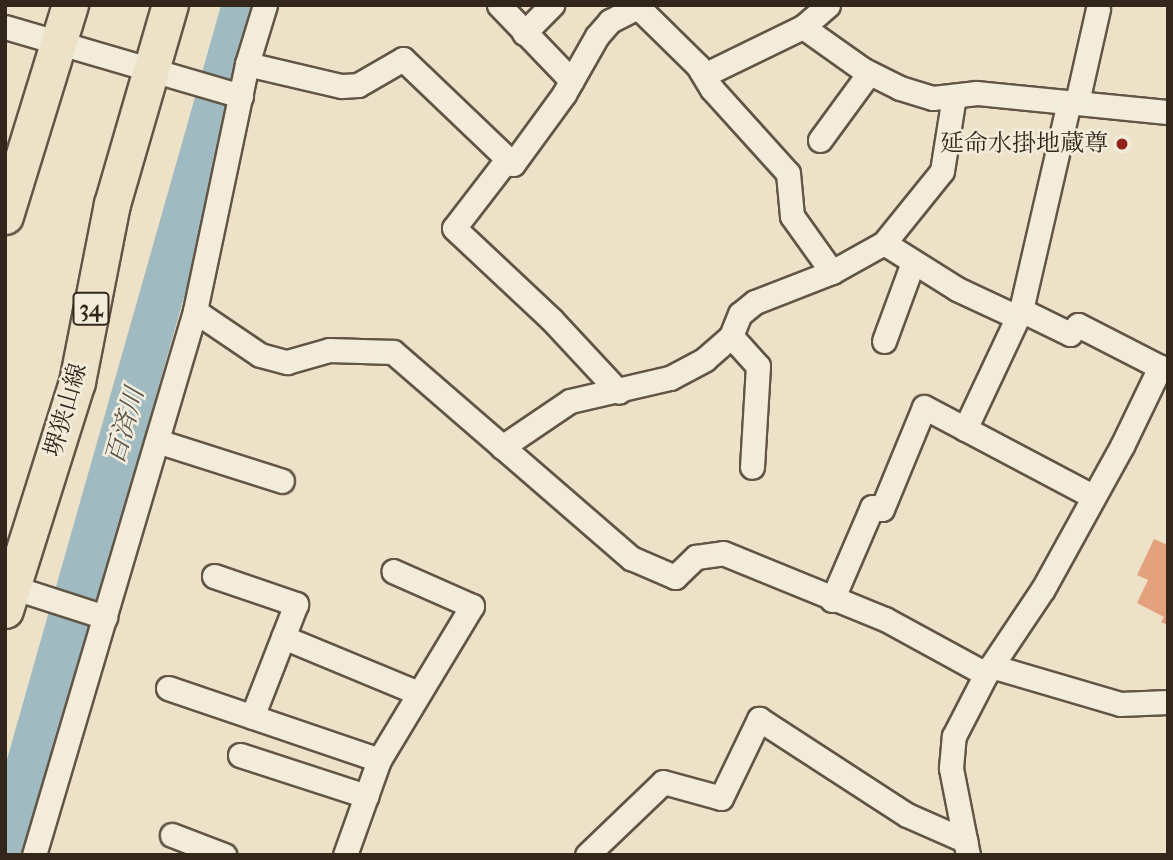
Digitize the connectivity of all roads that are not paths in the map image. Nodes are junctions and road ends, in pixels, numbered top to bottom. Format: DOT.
graph roads {
  1 [pos="70,5"];
  2 [pos="170,5"];
  3 [pos="265,5"];
  4 [pos="499,5"];
  5 [pos="552,5"];
  6 [pos="828,5"];
  7 [pos="1095,6"];
  8 [pos="5,27"];
  9 [pos="803,27"];
  10 [pos="524,33"];
  11 [pos="60,43"];
  12 [pos="247,64"];
  13 [pos="151,68"];
  14 [pos="869,73"];
  15 [pos="704,75"];
  16 [pos="572,80"];
  17 [pos="234,94"];
  18 [pos="954,96"];
  19 [pos="1073,102"];
  20 [pos="1168,112"];
  21 [pos="820,141"];
  22 [pos="508,158"];
  23 [pos="5,216"];
  24 [pos="884,243"];
  25 [pos="913,262"];
  26 [pos="831,272"];
  27 [pos="195,311"];
  28 [pos="1019,313"];
  29 [pos="731,337"];
  30 [pos="884,341"];
  31 [pos="1164,360"];
  32 [pos="619,392"];
  33 [pos="965,429"];
  34 [pos="157,441"];
  35 [pos="502,447"];
  36 [pos="752,467"];
  37 [pos="282,481"];
  38 [pos="1092,496"];
  39 [pos="393,571"];
  40 [pos="214,576"];
  41 [pos="9,598"];
  42 [pos="832,600"];
  43 [pos="100,615"];
  44 [pos="284,637"];
  45 [pos="988,670"];
  46 [pos="168,688"];
  47 [pos="418,693"];
  48 [pos="1168,702"];
  49 [pos="252,717"];
  50 [pos="240,755"];
  51 [pos="379,760"];
  52 [pos="366,796"];
  53 [pos="173,835"];
  54 [pos="967,848"];
  55 [pos="602,850"];
  56 [pos="34,855"];
  57 [pos="224,855"];
  58 [pos="345,855"];
  1 -- 11 [label="main road"];
  2 -- 13 [label="main road, 堺狭山線 / 34"];
  3 -- 12 [label="street"];
  4 -- 10 [label="street"];
  5 -- 10 [label="street"];
  6 -- 9 [label="street"];
  7 -- 19 [label="street"];
  8 -- 11 [label="street"];
  9 -- 14 [label="street"];
  9 -- 15 [label="street"];
  10 -- 16 [label="street"];
  11 -- 13 [label="street"];
  11 -- 23 [label="main road"];
  12 -- 17 [label="street"];
  12 -- 22 [label="street"];
  13 -- 17 [label="street"];
  13 -- 41 [label="main road, 堺狭山線 / 34"];
  14 -- 18 [label="street"];
  14 -- 21 [label="street"];
  15 -- 16 [label="street"];
  15 -- 26 [label="street"];
  16 -- 22 [label="street"];
  17 -- 27 [label="street"];
  18 -- 19 [label="street"];
  18 -- 24 [label="street"];
  19 -- 20 [label="street"];
  19 -- 28 [label="street"];
  22 -- 32 [label="street"];
  24 -- 25 [label="street"];
  24 -- 26 [label="street"];
  25 -- 28 [label="street"];
  25 -- 30 [label="street"];
  26 -- 29 [label="street"];
  27 -- 34 [label="street"];
  27 -- 35 [label="street"];
  28 -- 31 [label="street"];
  28 -- 33 [label="street"];
  29 -- 32 [label="street"];
  29 -- 36 [label="street"];
  31 -- 38 [label="street"];
  32 -- 35 [label="street"];
  33 -- 38 [label="street"];
  33 -- 42 [label="street"];
  34 -- 37 [label="street"];
  34 -- 43 [label="street"];
  35 -- 42 [label="street"];
  38 -- 45 [label="street"];
  39 -- 47 [label="street"];
  40 -- 44 [label="street"];
  41 -- 43 [label="street"];
  42 -- 45 [label="street"];
  43 -- 56 [label="street"];
  44 -- 47 [label="street"];
  44 -- 49 [label="street"];
  45 -- 48 [label="street"];
  45 -- 54 [label="street"];
  46 -- 49 [label="street"];
  47 -- 51 [label="street"];
  49 -- 51 [label="street"];
  50 -- 52 [label="street"];
  51 -- 52 [label="street"];
  52 -- 58 [label="street"];
  53 -- 57 [label="street"];
  54 -- 55 [label="street"];
}
